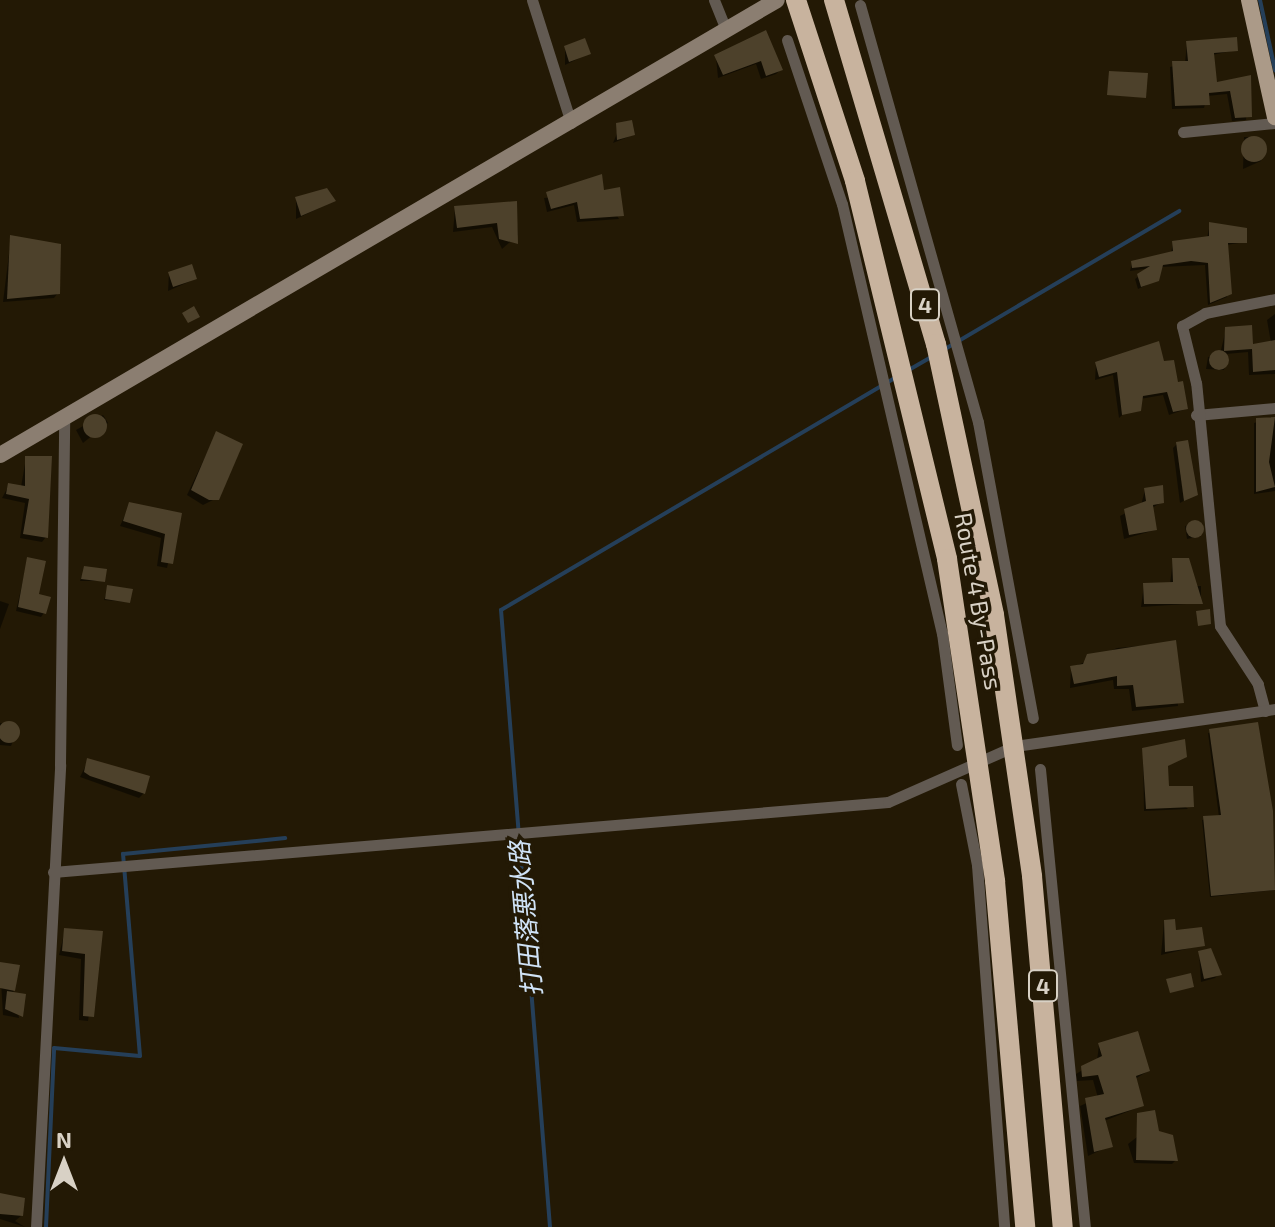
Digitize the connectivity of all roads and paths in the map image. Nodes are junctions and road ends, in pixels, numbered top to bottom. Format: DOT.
graph roads {
  1 [pos="532,0"];
  2 [pos="714,0"];
  3 [pos="777,0"];
  4 [pos="796,0"];
  5 [pos="834,0"];
  6 [pos="1249,0"];
  7 [pos="860,5"];
  8 [pos="726,30"];
  9 [pos="787,40"];
  10 [pos="1275,117"];
  11 [pos="571,123"];
  12 [pos="1275,123"];
  13 [pos="1183,132"];
  14 [pos="895,162"];
  15 [pos="846,183"];
  16 [pos="1275,299"];
  17 [pos="1275,408"];
  18 [pos="1196,415"];
  19 [pos="64,418"];
  20 [pos="0,455"];
  21 [pos="1002,614"];
  22 [pos="951,631"];
  23 [pos="1270,710"];
  24 [pos="1033,718"];
  25 [pos="957,745"];
  26 [pos="1015,746"];
  27 [pos="980,757"];
  28 [pos="1040,769"];
  29 [pos="961,784"];
  30 [pos="53,872"];
  31 [pos="1040,875"];
  32 [pos="987,883"];
  33 [pos="36,1227"];
  34 [pos="1004,1227"];
  35 [pos="1025,1227"];
  36 [pos="1063,1227"];
  37 [pos="1085,1227"];
  1 -- 11 [label="street"];
  2 -- 8 [label="street"];
  3 -- 8 [label="street"];
  4 -- 15 [label="highway, Route 4 By-Pass / 4"];
  5 -- 14 [label="highway, Route 4 By-Pass / 4"];
  6 -- 10 [label="main road"];
  7 -- 14 [label="street"];
  8 -- 11 [label="street"];
  9 -- 15 [label="street"];
  11 -- 19 [label="street"];
  12 -- 13 [label="street"];
  14 -- 21 [label="highway, Route 4 By-Pass / 4"];
  15 -- 22 [label="highway, Route 4 By-Pass / 4"];
  16 -- 18 [label="street"];
  17 -- 18 [label="street"];
  18 -- 23 [label="street"];
  19 -- 20 [label="street"];
  19 -- 30 [label="street"];
  21 -- 24 [label="street"];
  21 -- 26 [label="highway, Route 4 By-Pass / 4"];
  22 -- 25 [label="street"];
  22 -- 27 [label="highway, Route 4 By-Pass / 4"];
  23 -- 26 [label="street"];
  26 -- 27 [label="street"];
  26 -- 31 [label="highway, Route 4 By-Pass / 4"];
  27 -- 30 [label="street"];
  27 -- 32 [label="highway, Route 4 By-Pass / 4"];
  28 -- 31 [label="street"];
  29 -- 32 [label="street"];
  30 -- 33 [label="street"];
  31 -- 36 [label="highway, Route 4 By-Pass / 4"];
  31 -- 37 [label="street"];
  32 -- 34 [label="street"];
  32 -- 35 [label="highway, Route 4 By-Pass / 4"];
}
